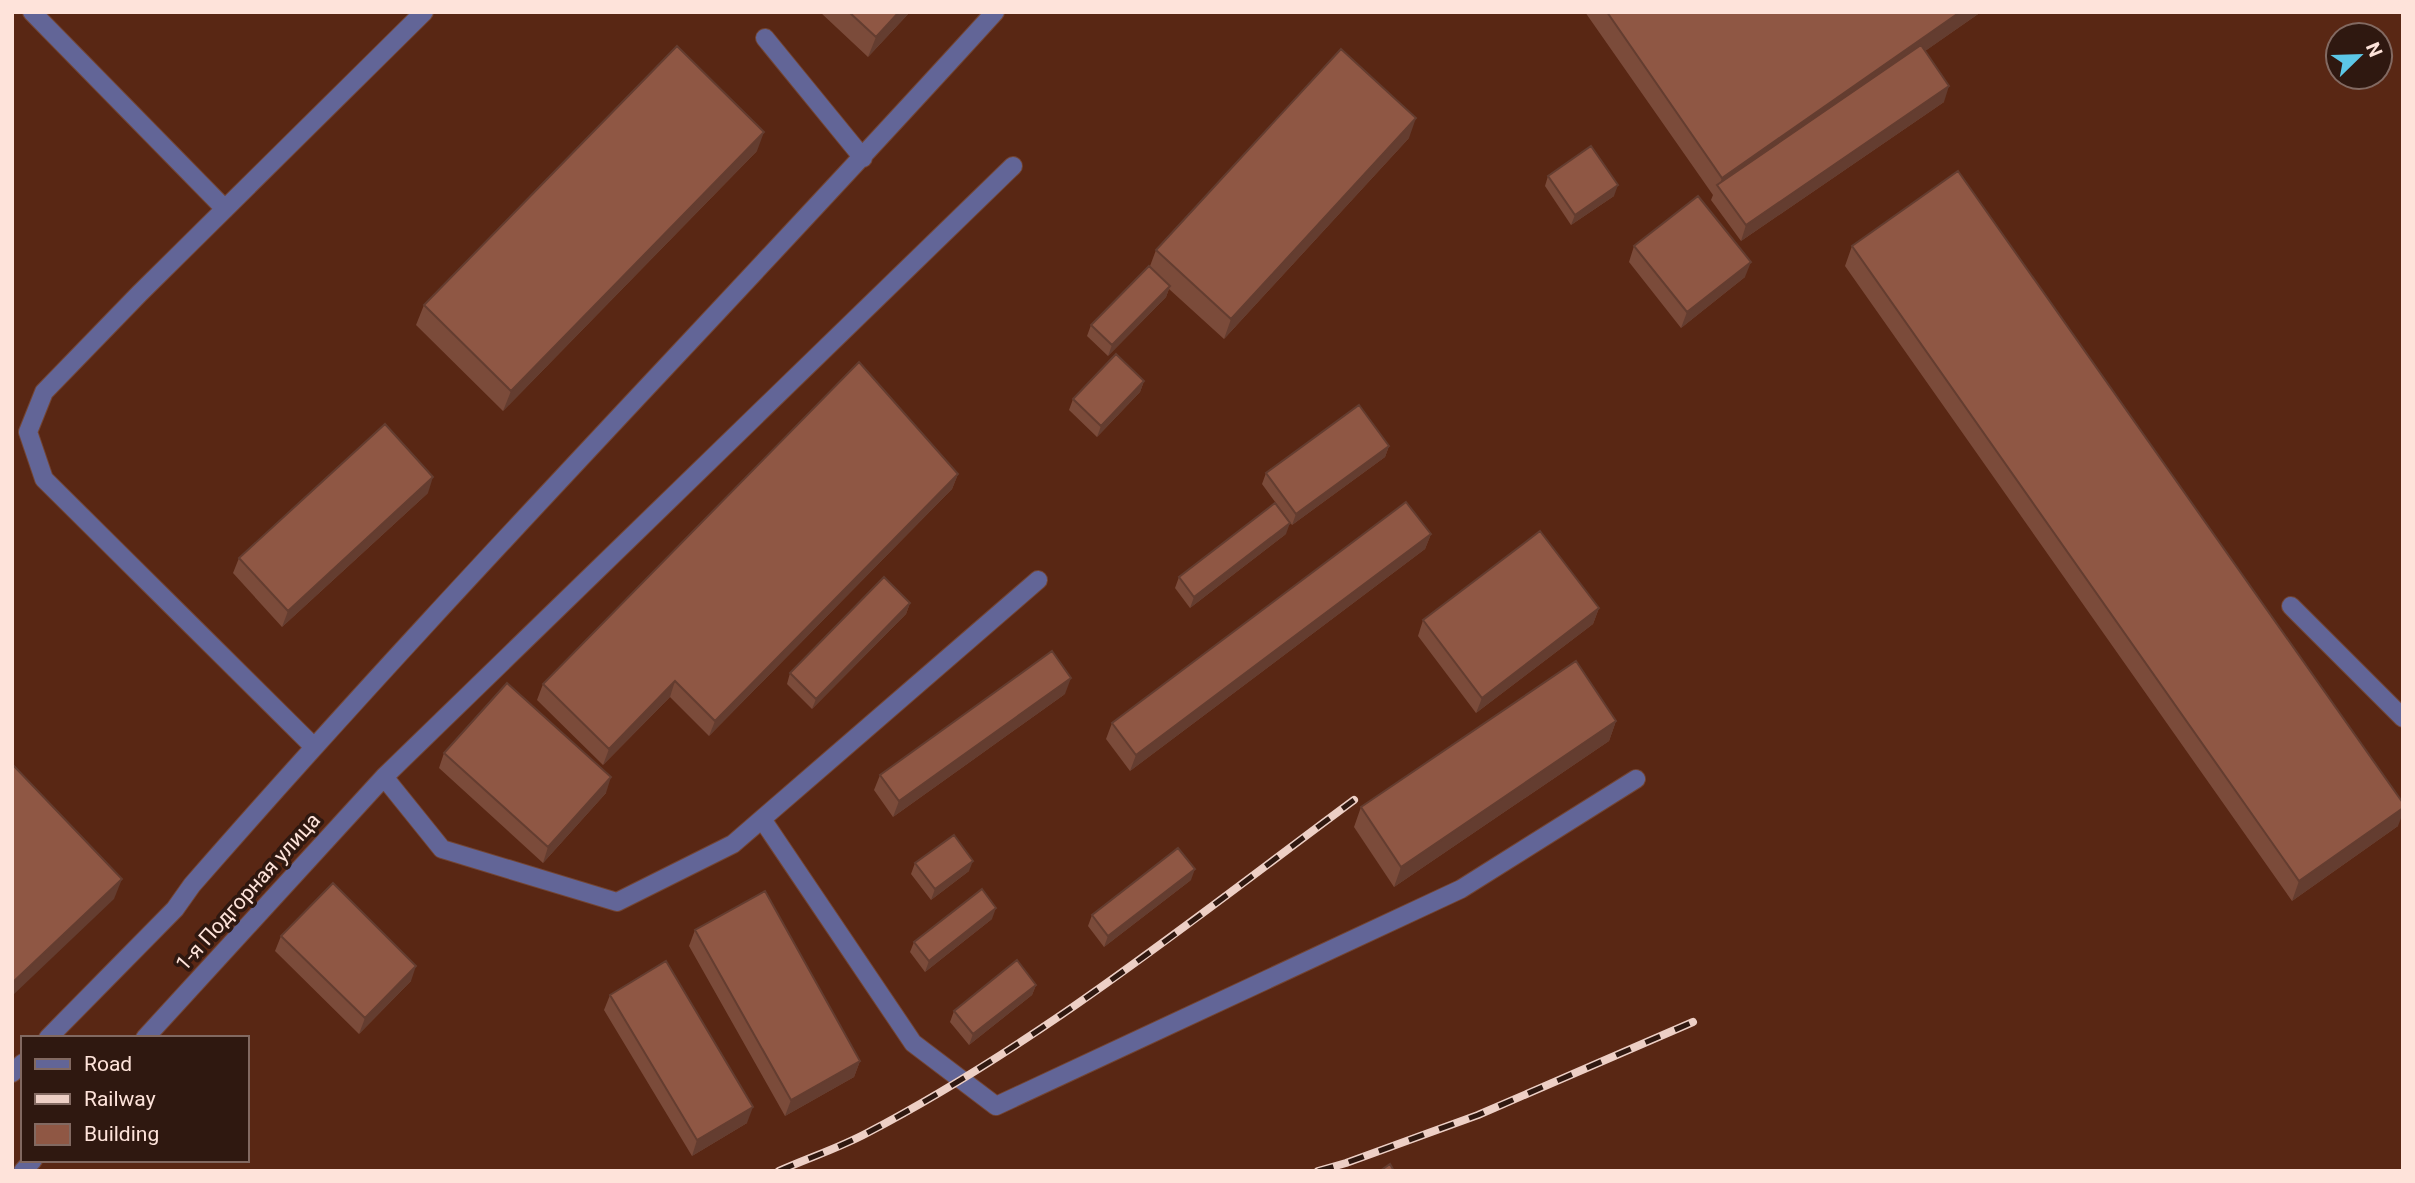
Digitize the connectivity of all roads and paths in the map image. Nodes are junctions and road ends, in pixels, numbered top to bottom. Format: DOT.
graph roads {
  1 [pos="32,12"];
  2 [pos="424,12"];
  3 [pos="995,12"];
  4 [pos="765,38"];
  5 [pos="863,158"];
  6 [pos="1013,166"];
  7 [pos="225,209"];
  8 [pos="1038,580"];
  9 [pos="2291,606"];
  10 [pos="2403,719"];
  11 [pos="313,746"];
  12 [pos="384,777"];
  13 [pos="1636,779"];
  14 [pos="762,819"];
  15 [pos="50,1036"];
  16 [pos="147,1036"];
  1 -- 7 [label="street"];
  2 -- 7 [label="street"];
  3 -- 5 [label="street"];
  4 -- 5 [label="street"];
  5 -- 11 [label="street"];
  6 -- 12 [label="street, 1-я Подгорная улица"];
  7 -- 11 [label="street"];
  8 -- 14 [label="street"];
  9 -- 10 [label="street"];
  11 -- 15 [label="street"];
  12 -- 14 [label="street"];
  12 -- 16 [label="street, 1-я Подгорная улица"];
  13 -- 14 [label="street"];
}
